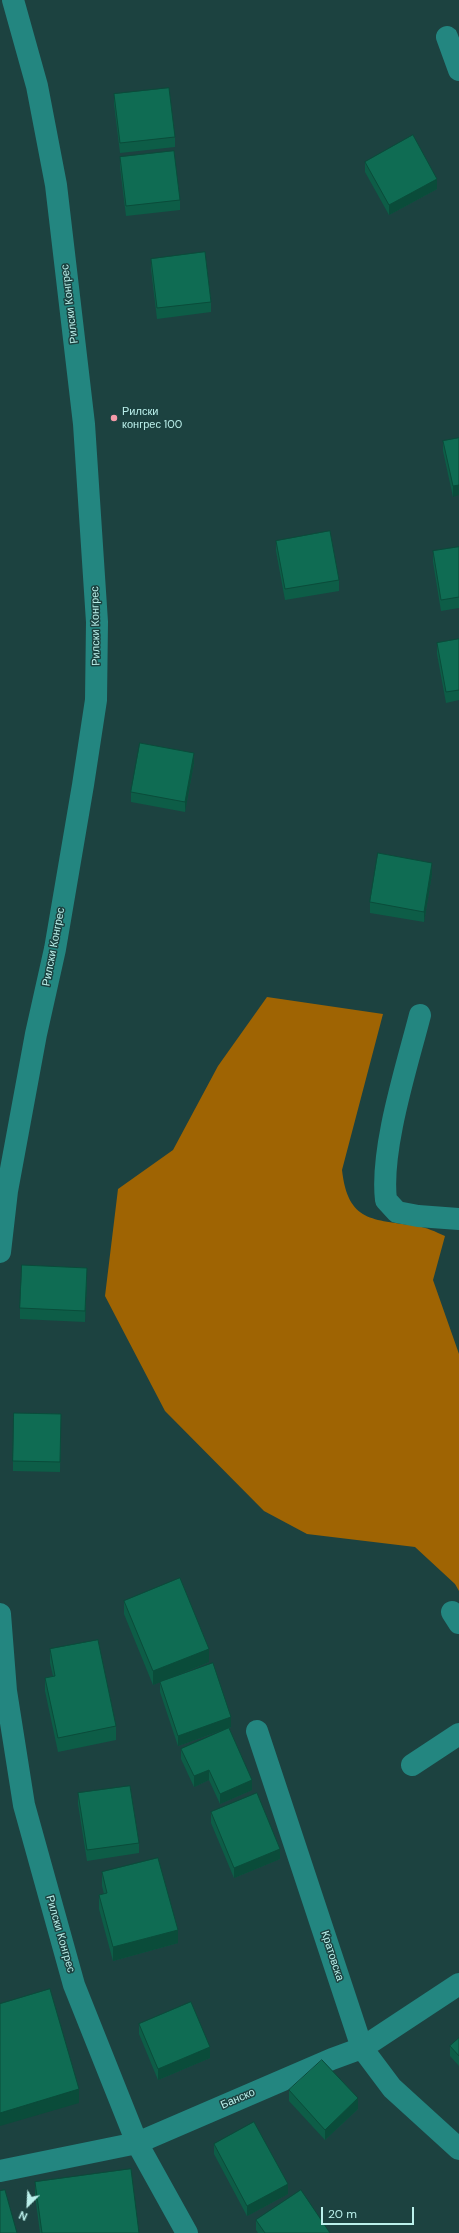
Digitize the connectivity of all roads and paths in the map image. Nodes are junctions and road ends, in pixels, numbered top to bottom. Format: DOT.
graph roads {
  1 [pos="13,0"];
  2 [pos="448,37"];
  3 [pos="459,70"];
  4 [pos="420,1015"];
  5 [pos="459,1219"];
  6 [pos="0,1252"];
  7 [pos="0,1614"];
  8 [pos="257,1731"];
  9 [pos="459,1734"];
  10 [pos="412,1765"];
  11 [pos="459,1984"];
  12 [pos="362,2048"];
  13 [pos="136,2143"];
  14 [pos="459,2149"];
  15 [pos="0,2171"];
  16 [pos="187,2233"];
  1 -- 6 [label="street, Рилски Конгрес"];
  2 -- 3 [label="street"];
  4 -- 5 [label="street"];
  7 -- 13 [label="street, Рилски Конгрес"];
  8 -- 12 [label="street, Кратовска"];
  9 -- 10 [label="street"];
  11 -- 12 [label="street, Банско"];
  12 -- 13 [label="street, Банско"];
  12 -- 14 [label="street, Кратовска"];
  13 -- 15 [label="street, Банско"];
  13 -- 16 [label="street, Рилски Конгрес"];
}
